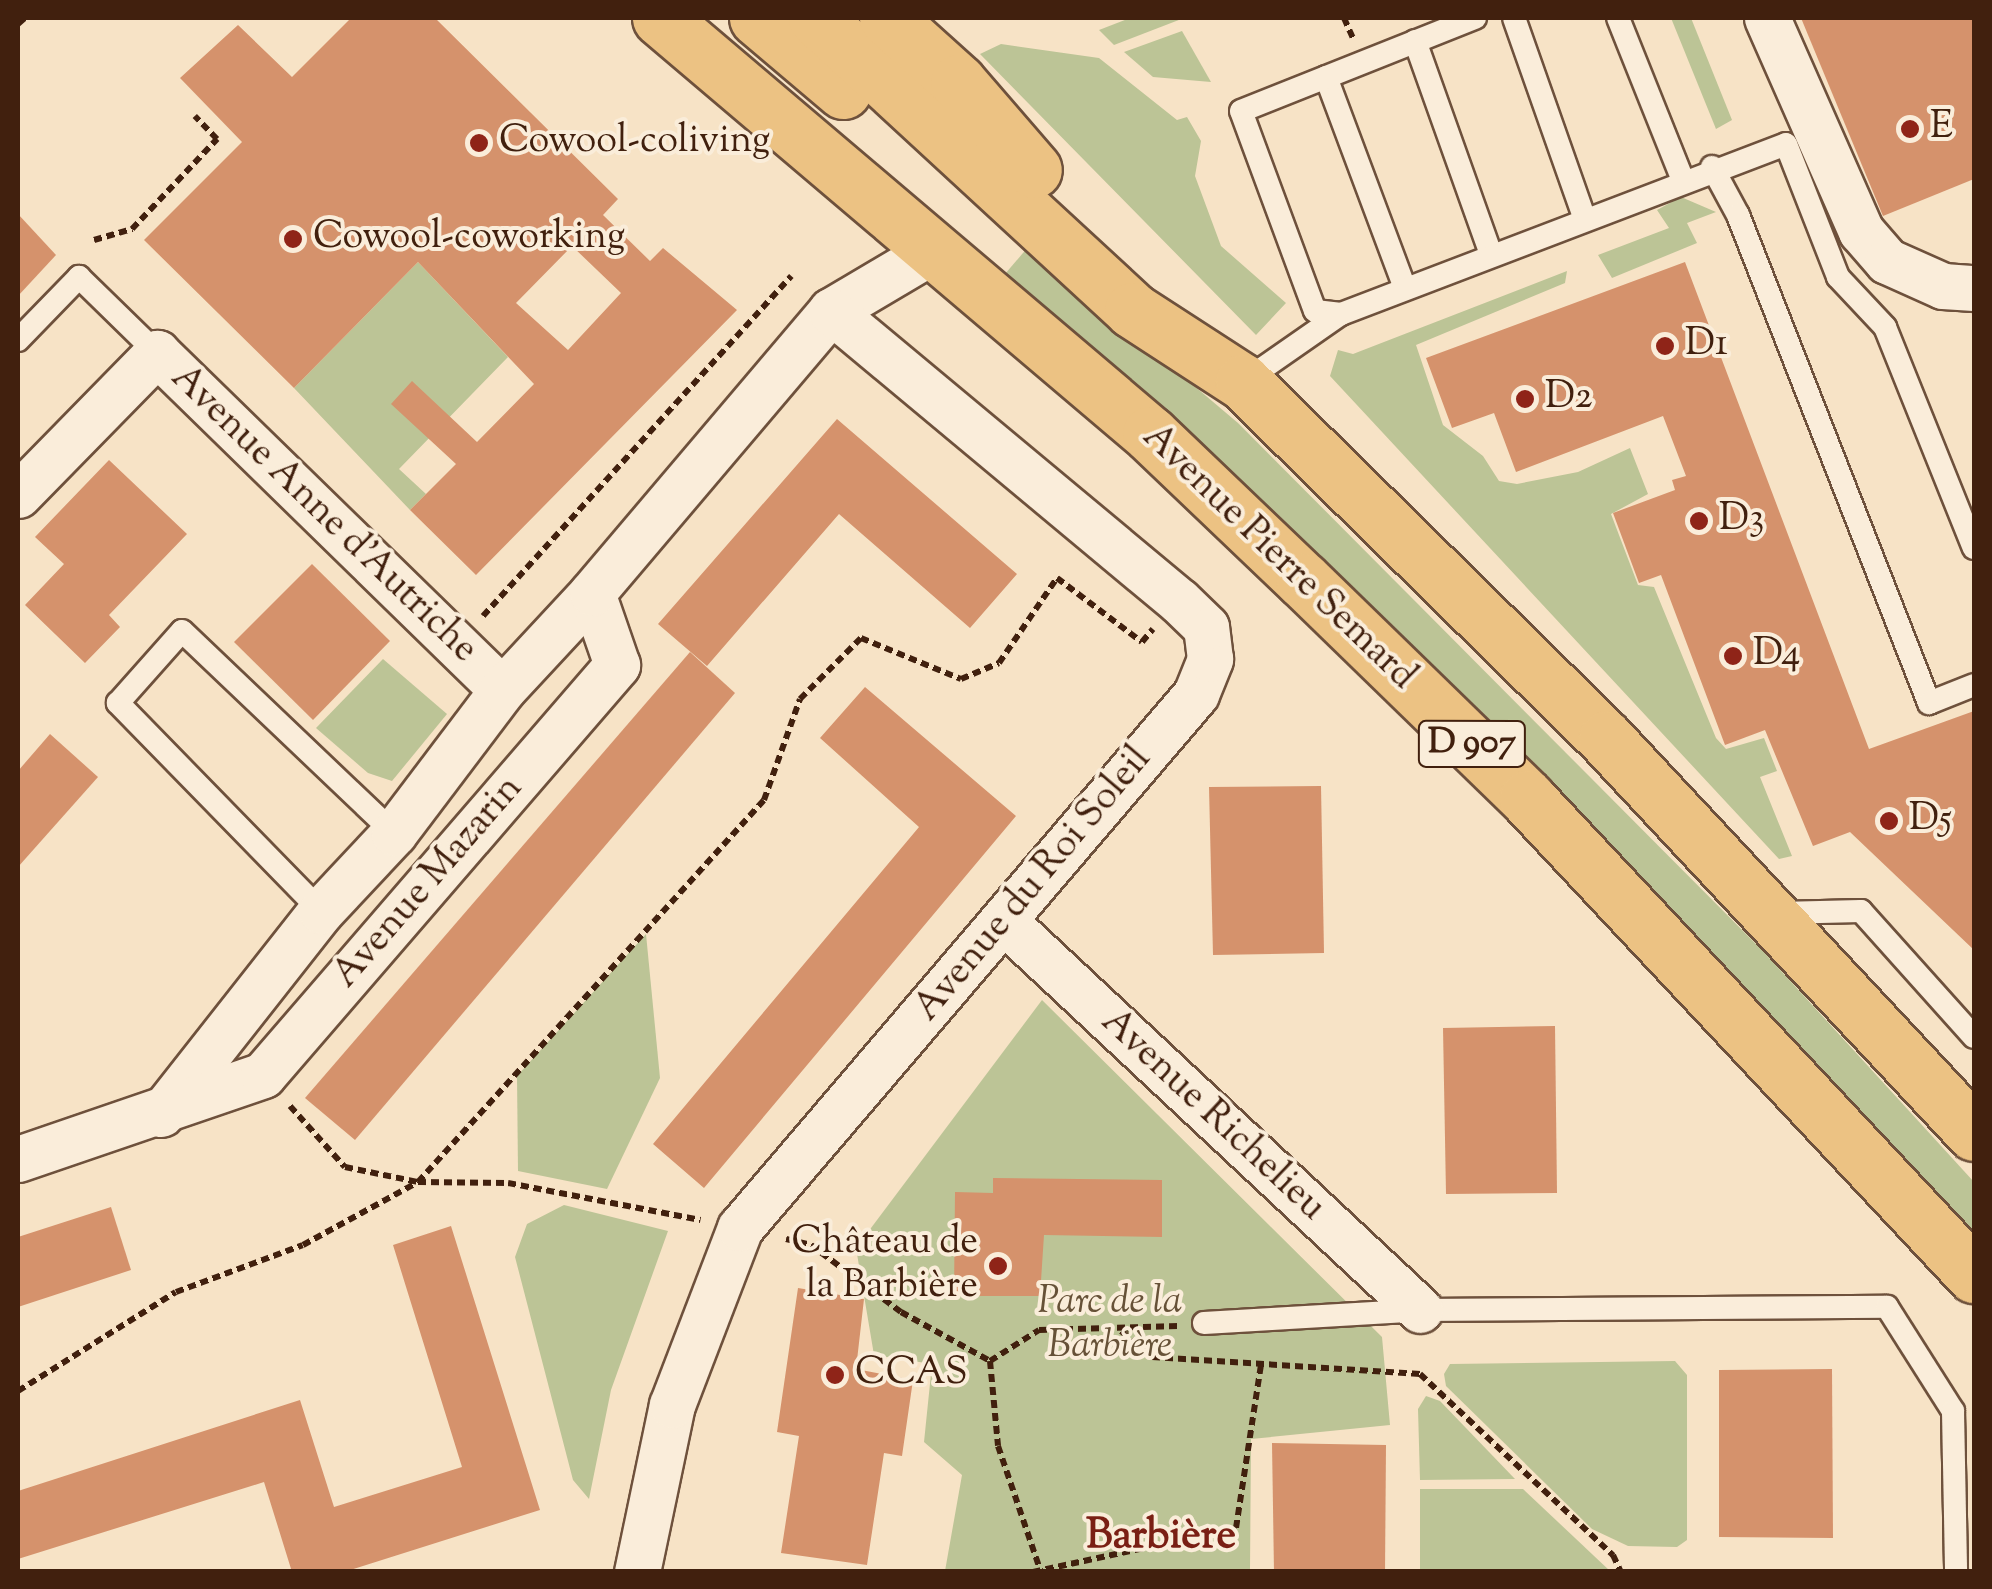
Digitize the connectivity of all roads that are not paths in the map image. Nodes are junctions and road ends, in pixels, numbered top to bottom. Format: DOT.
graph roads {
  1 [pos="660,18"];
  2 [pos="757,18"];
  3 [pos="816,18"];
  4 [pos="887,18"];
  5 [pos="1475,18"];
  6 [pos="1514,18"];
  7 [pos="1618,18"];
  8 [pos="1767,18"];
  9 [pos="1416,41"];
  10 [pos="1326,76"];
  11 [pos="1712,167"];
  12 [pos="1682,178"];
  13 [pos="1584,220"];
  14 [pos="934,250"];
  15 [pos="1490,254"];
  16 [pos="1964,281"];
  17 [pos="1405,288"];
  18 [pos="1132,310"];
  19 [pos="830,311"];
  20 [pos="1341,314"];
  21 [pos="18,340"];
  22 [pos="157,353"];
  23 [pos="1243,382"];
  24 [pos="18,495"];
  25 [pos="1974,548"];
  26 [pos="592,594"];
  27 [pos="1974,685"];
  28 [pos="502,690"];
  29 [pos="394,833"];
  30 [pos="321,911"];
  31 [pos="1774,913"];
  32 [pos="1005,922"];
  33 [pos="1974,1036"];
  34 [pos="161,1114"];
  35 [pos="1974,1133"];
  36 [pos="18,1159"];
  37 [pos="1974,1275"];
  38 [pos="1420,1310"];
  39 [pos="1204,1324"];
  40 [pos="637,1572"];
  41 [pos="1956,1572"];
  1 -- 14 [label="main road, Avenue Pierre Semard / D 907"];
  2 -- 18 [label="main road"];
  3 -- 18 [label="main road, D 907"];
  4 -- 23 [label="main road"];
  5 -- 9 [label="lane"];
  6 -- 13 [label="lane"];
  7 -- 12 [label="lane"];
  8 -- 16 [label="street"];
  9 -- 10 [label="lane"];
  9 -- 15 [label="lane"];
  10 -- 17 [label="lane"];
  10 -- 20 [label="lane"];
  11 -- 12 [label="lane"];
  11 -- 25 [label="lane"];
  11 -- 27 [label="lane"];
  12 -- 13 [label="lane"];
  13 -- 15 [label="lane"];
  14 -- 19 [label="street, Avenue Mazarin"];
  14 -- 37 [label="main road, Avenue Pierre Semard / D 907"];
  15 -- 17 [label="lane"];
  17 -- 20 [label="lane"];
  18 -- 23 [label="main road, D 907"];
  19 -- 26 [label="street, Avenue Mazarin"];
  19 -- 32 [label="street, Avenue du Roi Soleil"];
  20 -- 23 [label="lane"];
  21 -- 22 [label="lane"];
  22 -- 24 [label="street, Avenue Anne d'Autriche"];
  22 -- 28 [label="street, Avenue Anne d'Autriche"];
  23 -- 31 [label="main road, D 907"];
  26 -- 28 [label="street, Avenue Mazarin"];
  26 -- 34 [label="street, Avenue Mazarin"];
  28 -- 29 [label="street, Avenue Mazarin"];
  29 -- 30 [label="street, Avenue Mazarin"];
  29 -- 30 [label="lane"];
  30 -- 34 [label="street, Avenue Mazarin"];
  31 -- 33 [label="lane"];
  31 -- 35 [label="main road, D 907"];
  32 -- 38 [label="street, Avenue Richelieu"];
  32 -- 40 [label="street, Avenue du Roi Soleil"];
  34 -- 36 [label="street, Avenue Mazarin"];
  38 -- 39 [label="lane"];
  38 -- 41 [label="lane"];
}
